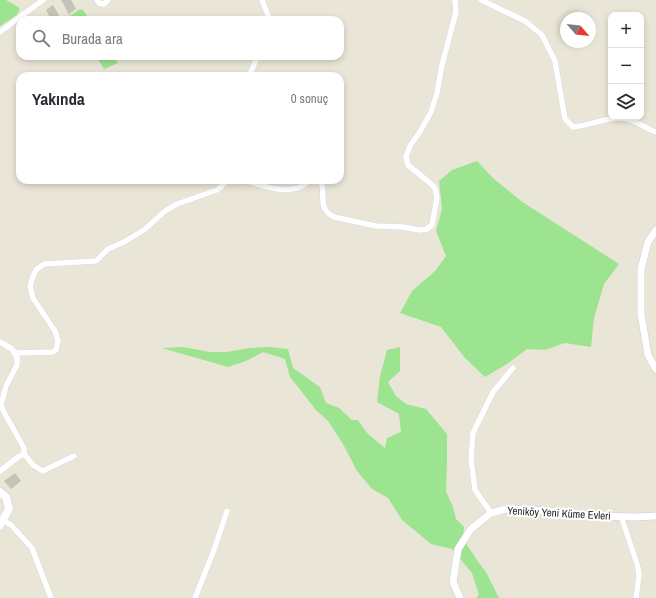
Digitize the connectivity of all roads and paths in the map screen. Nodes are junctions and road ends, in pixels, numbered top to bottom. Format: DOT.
graph roads {
  1 [pos="43,0"];
  2 [pos="97,0"];
  3 [pos="108,0"];
  4 [pos="262,0"];
  5 [pos="455,0"];
  6 [pos="481,0"];
  7 [pos="21,16"];
  8 [pos="268,16"];
  9 [pos="16,20"];
  10 [pos="0,32"];
  11 [pos="256,60"];
  12 [pos="251,72"];
  13 [pos="656,132"];
  14 [pos="224,184"];
  15 [pos="255,184"];
  16 [pos="304,184"];
  17 [pos="322,184"];
  18 [pos="656,230"];
  19 [pos="0,342"];
  20 [pos="14,353"];
  21 [pos="513,368"];
  22 [pos="656,369"];
  23 [pos="24,454"];
  24 [pos="74,456"];
  25 [pos="0,471"];
  26 [pos="0,492"];
  27 [pos="227,511"];
  28 [pos="491,513"];
  29 [pos="621,516"];
  30 [pos="656,516"];
  31 [pos="1,523"];
  32 [pos="51,598"];
  33 [pos="195,598"];
  34 [pos="460,598"];
  35 [pos="636,598"];
  1 -- 7 [label="street"];
  2 -- 3 [label="street"];
  4 -- 8 [label="street"];
  5 -- 17 [label="street"];
  6 -- 13 [label="street"];
  9 -- 10 [label="street"];
  11 -- 12 [label="street"];
  14 -- 20 [label="street"];
  15 -- 16 [label="street"];
  18 -- 22 [label="street"];
  19 -- 20 [label="street"];
  20 -- 23 [label="street"];
  21 -- 28 [label="street"];
  23 -- 24 [label="street"];
  23 -- 25 [label="street"];
  26 -- 31 [label="main road"];
  27 -- 33 [label="street"];
  28 -- 29 [label="street, Yeniköy Yeni Küme Evleri"];
  28 -- 34 [label="street, Yeniköy Yeni Küme Evleri"];
  29 -- 30 [label="street, Yeniköy Yeni Küme Evleri"];
  29 -- 35 [label="street"];
  31 -- 32 [label="street"];
}
